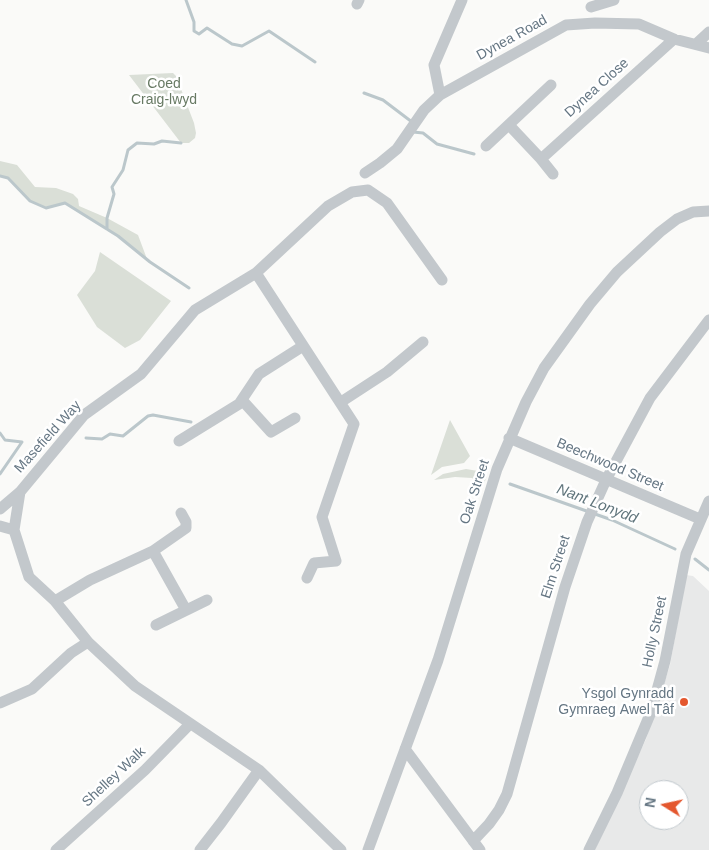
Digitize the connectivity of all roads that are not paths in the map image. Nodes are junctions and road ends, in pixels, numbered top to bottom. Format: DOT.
graph roads {
  1 [pos="462,0"];
  2 [pos="614,0"];
  3 [pos="590,4"];
  4 [pos="595,23"];
  5 [pos="709,32"];
  6 [pos="674,39"];
  7 [pos="696,44"];
  8 [pos="709,48"];
  9 [pos="551,85"];
  10 [pos="440,95"];
  11 [pos="509,125"];
  12 [pos="486,146"];
  13 [pos="541,159"];
  14 [pos="365,173"];
  15 [pos="553,174"];
  16 [pos="709,211"];
  17 [pos="256,273"];
  18 [pos="442,280"];
  19 [pos="709,320"];
  20 [pos="424,342"];
  21 [pos="303,346"];
  22 [pos="242,400"];
  23 [pos="340,402"];
  24 [pos="295,418"];
  25 [pos="509,438"];
  26 [pos="179,441"];
  27 [pos="606,480"];
  28 [pos="20,492"];
  29 [pos="709,501"];
  30 [pos="0,509"];
  31 [pos="182,513"];
  32 [pos="700,519"];
  33 [pos="0,526"];
  34 [pos="14,530"];
  35 [pos="153,551"];
  36 [pos="307,578"];
  37 [pos="55,600"];
  38 [pos="207,600"];
  39 [pos="186,610"];
  40 [pos="156,625"];
  41 [pos="88,642"];
  42 [pos="0,703"];
  43 [pos="190,724"];
  44 [pos="405,749"];
  45 [pos="259,770"];
  46 [pos="476,845"];
  47 [pos="56,850"];
  48 [pos="200,850"];
  49 [pos="341,850"];
  50 [pos="368,850"];
  51 [pos="589,850"];
  1 -- 10 [label="street"];
  2 -- 3 [label="street"];
  3 -- 4 [label="street"];
  4 -- 6 [label="street, Dynea Road"];
  4 -- 10 [label="street, Dynea Road"];
  5 -- 7 [label="street"];
  6 -- 7 [label="street, Dynea Road"];
  6 -- 13 [label="street, Dynea Close"];
  7 -- 8 [label="street, Dynea Road"];
  9 -- 11 [label="street"];
  10 -- 14 [label="street, Dynea Road"];
  11 -- 12 [label="street"];
  11 -- 13 [label="street"];
  13 -- 15 [label="street"];
  16 -- 25 [label="street, Oak Street"];
  17 -- 18 [label="street, Masefield Way"];
  17 -- 21 [label="street"];
  17 -- 28 [label="street, Masefield Way"];
  19 -- 27 [label="street, Elm Street"];
  20 -- 23 [label="street"];
  21 -- 22 [label="street"];
  21 -- 23 [label="street"];
  22 -- 24 [label="street"];
  22 -- 26 [label="street"];
  23 -- 36 [label="street"];
  25 -- 27 [label="street, Beechwood Street"];
  25 -- 44 [label="street, Oak Street"];
  27 -- 32 [label="street, Beechwood Street"];
  27 -- 46 [label="street, Elm Street"];
  28 -- 30 [label="street"];
  28 -- 34 [label="street, Masefield Way"];
  29 -- 32 [label="street, Holly Street"];
  31 -- 35 [label="street"];
  32 -- 51 [label="street, Holly Street"];
  33 -- 34 [label="street"];
  34 -- 37 [label="street, Masefield Way"];
  35 -- 37 [label="street"];
  35 -- 39 [label="street"];
  37 -- 41 [label="street, Masefield Way"];
  38 -- 39 [label="street"];
  39 -- 40 [label="street"];
  41 -- 42 [label="street"];
  41 -- 43 [label="street, Masefield Way"];
  43 -- 45 [label="street, Masefield Way"];
  43 -- 47 [label="street, Shelley Walk"];
  44 -- 46 [label="street"];
  44 -- 50 [label="street, Oak Street"];
  45 -- 48 [label="street"];
  45 -- 49 [label="street, Masefield Way"];
}
